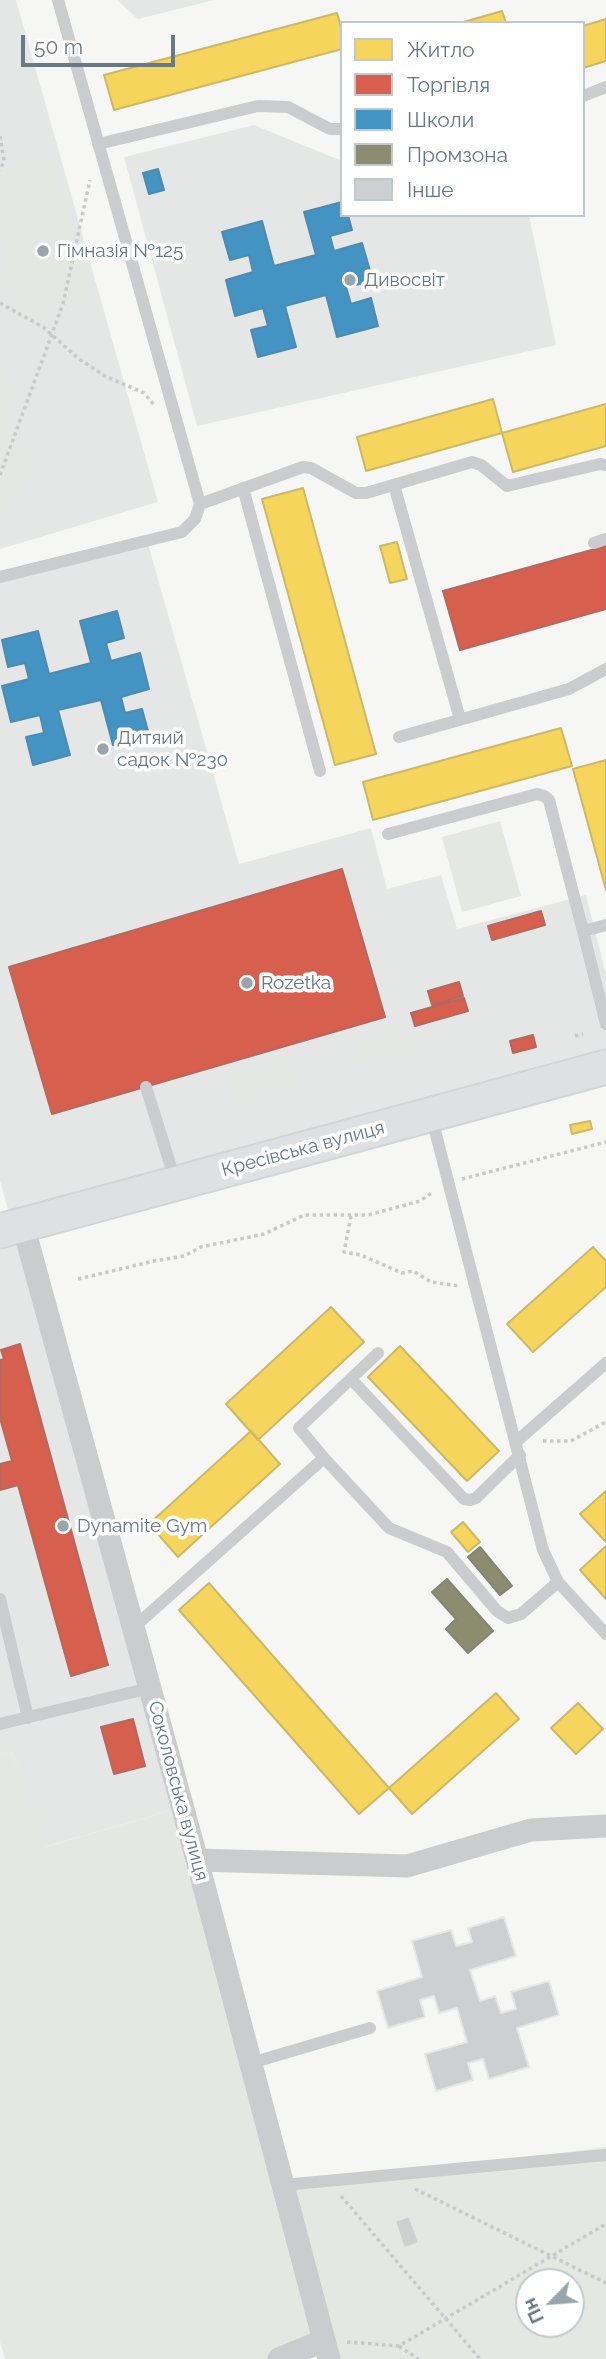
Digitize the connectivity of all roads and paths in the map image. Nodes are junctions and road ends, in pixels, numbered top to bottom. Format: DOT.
graph roads {
  1 [pos="58,0"];
  2 [pos="606,87"];
  3 [pos="585,95"];
  4 [pos="340,129"];
  5 [pos="0,135"];
  6 [pos="98,144"];
  7 [pos="0,170"];
  8 [pos="0,303"];
  9 [pos="180,433"];
  10 [pos="606,465"];
  11 [pos="0,475"];
  12 [pos="394,485"];
  13 [pos="243,488"];
  14 [pos="200,504"];
  15 [pos="0,577"];
  16 [pos="606,669"];
  17 [pos="460,719"];
  18 [pos="399,737"];
  19 [pos="320,771"];
  20 [pos="388,834"];
  21 [pos="606,925"];
  22 [pos="583,931"];
  23 [pos="606,1024"];
  24 [pos="583,1034"];
  25 [pos="575,1036"];
  26 [pos="606,1067"];
  27 [pos="146,1087"];
  28 [pos="431,1115"];
  29 [pos="606,1142"];
  30 [pos="176,1183"];
  31 [pos="449,1183"];
  32 [pos="351,1215"];
  33 [pos="12,1228"];
  34 [pos="78,1279"];
  35 [pos="478,1293"];
  36 [pos="378,1353"];
  37 [pos="606,1363"];
  38 [pos="351,1379"];
  39 [pos="606,1422"];
  40 [pos="517,1441"];
  41 [pos="520,1455"];
  42 [pos="324,1458"];
  43 [pos="558,1582"];
  44 [pos="0,1599"];
  45 [pos="134,1628"];
  46 [pos="606,1634"];
  47 [pos="150,1688"];
  48 [pos="28,1718"];
  49 [pos="0,1724"];
  50 [pos="606,1826"];
  51 [pos="197,1860"];
  52 [pos="370,2028"];
  53 [pos="251,2063"];
  54 [pos="606,2155"];
  55 [pos="388,2176"];
  56 [pos="328,2181"];
  57 [pos="283,2185"];
  58 [pos="606,2224"];
  59 [pos="552,2256"];
  60 [pos="606,2283"];
  61 [pos="446,2318"];
  62 [pos="399,2346"];
  63 [pos="326,2350"];
  64 [pos="279,2359"];
  65 [pos="418,2359"];
  66 [pos="480,2359"];
  1 -- 6 [label="lane"];
  2 -- 3 [label="lane"];
  4 -- 6 [label="lane"];
  5 -- 7 [label="path"];
  6 -- 9 [label="lane"];
  6 -- 11 [label="path"];
  8 -- 9 [label="path"];
  9 -- 14 [label="lane"];
  10 -- 12 [label="lane"];
  12 -- 13 [label="lane"];
  12 -- 17 [label="lane"];
  13 -- 14 [label="lane"];
  13 -- 19 [label="lane"];
  14 -- 15 [label="lane"];
  16 -- 17 [label="lane"];
  17 -- 18 [label="lane"];
  20 -- 22 [label="lane"];
  21 -- 22 [label="lane"];
  22 -- 23 [label="lane"];
  24 -- 25 [label="path"];
  26 -- 28 [label="street, Кресівська вулиця"];
  27 -- 30 [label="lane"];
  28 -- 30 [label="street, Кресівська вулиця"];
  28 -- 31 [label="lane"];
  29 -- 31 [label="path"];
  30 -- 33 [label="street, Кресівська вулиця"];
  31 -- 32 [label="path"];
  31 -- 35 [label="lane"];
  32 -- 34 [label="path"];
  32 -- 35 [label="path"];
  33 -- 45 [label="street, Соколовська вулиця"];
  35 -- 40 [label="lane"];
  36 -- 38 [label="lane"];
  37 -- 40 [label="lane"];
  38 -- 41 [label="lane"];
  38 -- 42 [label="lane"];
  39 -- 40 [label="path"];
  40 -- 41 [label="lane"];
  41 -- 43 [label="lane"];
  42 -- 43 [label="lane"];
  42 -- 45 [label="lane"];
  43 -- 46 [label="lane"];
  44 -- 48 [label="lane"];
  45 -- 47 [label="street, Соколовська вулиця"];
  47 -- 48 [label="lane"];
  47 -- 51 [label="street, Соколовська вулиця"];
  48 -- 49 [label="lane"];
  50 -- 51 [label="street"];
  51 -- 53 [label="street, Соколовська вулиця"];
  52 -- 53 [label="lane"];
  53 -- 57 [label="street, Соколовська вулиця"];
  54 -- 55 [label="lane"];
  55 -- 56 [label="lane"];
  55 -- 59 [label="path"];
  56 -- 57 [label="lane"];
  56 -- 61 [label="path"];
  57 -- 63 [label="street, Соколовська вулиця"];
  58 -- 59 [label="path"];
  59 -- 60 [label="path"];
  59 -- 61 [label="path"];
  61 -- 62 [label="path"];
  61 -- 66 [label="path"];
  62 -- 63 [label="path"];
  62 -- 65 [label="path"];
  63 -- 64 [label="street"];
}
